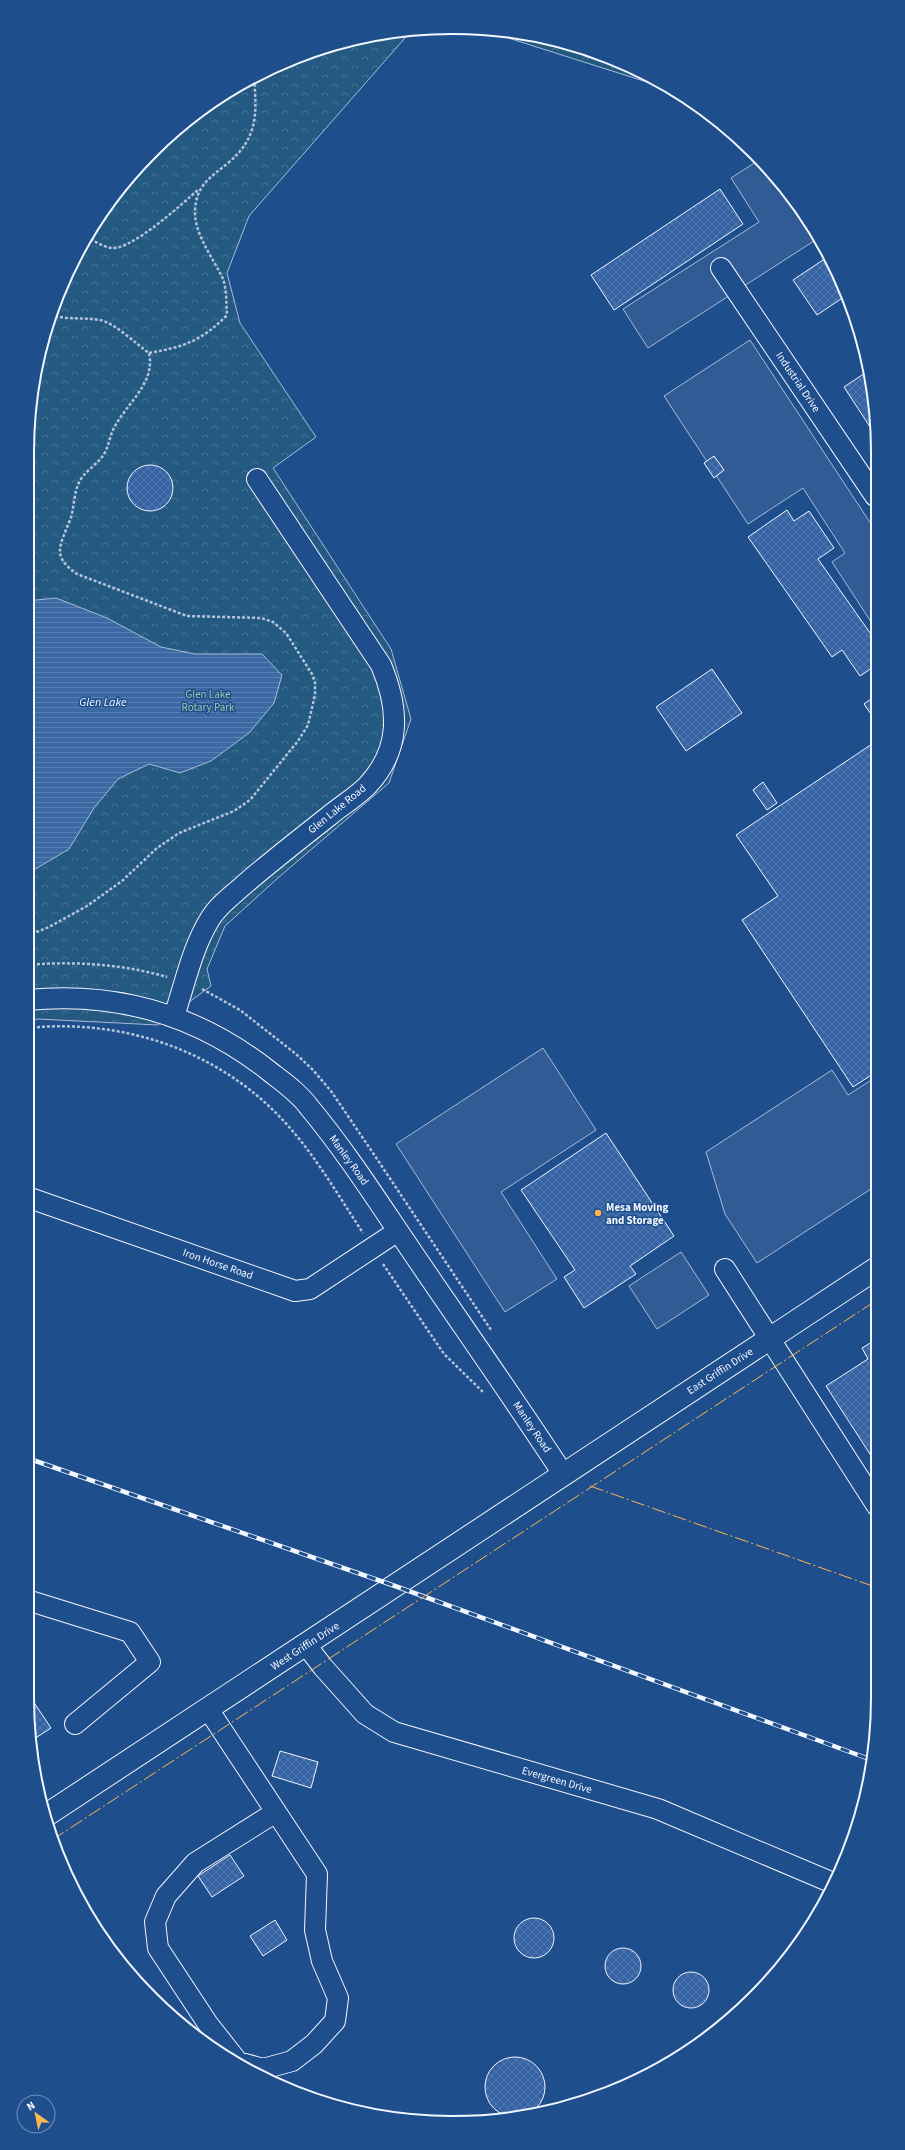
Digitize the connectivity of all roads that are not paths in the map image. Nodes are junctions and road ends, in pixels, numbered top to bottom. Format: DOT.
graph roads {
  1 [pos="721,268"];
  2 [pos="257,479"];
  3 [pos="871,490"];
  4 [pos="34,1000"];
  5 [pos="174,1016"];
  6 [pos="34,1199"];
  7 [pos="398,1231"];
  8 [pos="724,1268"];
  9 [pos="871,1272"];
  10 [pos="769,1339"];
  11 [pos="564,1474"];
  12 [pos="871,1495"];
  13 [pos="34,1602"];
  14 [pos="306,1645"];
  15 [pos="208,1709"];
  16 [pos="75,1724"];
  17 [pos="276,1812"];
  18 [pos="50,1813"];
  19 [pos="829,1881"];
  20 [pos="229,2051"];
  21 [pos="256,2067"];
  1 -- 3 [label="street, Industrial Drive"];
  2 -- 5 [label="street, Glen Lake Road"];
  4 -- 5 [label="street, Manley Road"];
  5 -- 7 [label="street, Manley Road"];
  6 -- 7 [label="street, Iron Horse Road"];
  7 -- 11 [label="street, Manley Road"];
  8 -- 10 [label="street"];
  9 -- 10 [label="main road, East Griffin Drive"];
  10 -- 11 [label="main road, East Griffin Drive"];
  10 -- 12 [label="street"];
  11 -- 14 [label="main road, West Griffin Drive"];
  13 -- 16 [label="street"];
  14 -- 15 [label="main road, West Griffin Drive"];
  14 -- 19 [label="street, Evergreen Drive"];
  15 -- 17 [label="street"];
  15 -- 18 [label="main road, West Griffin Drive"];
  17 -- 20 [label="street"];
  17 -- 21 [label="street"];
}
